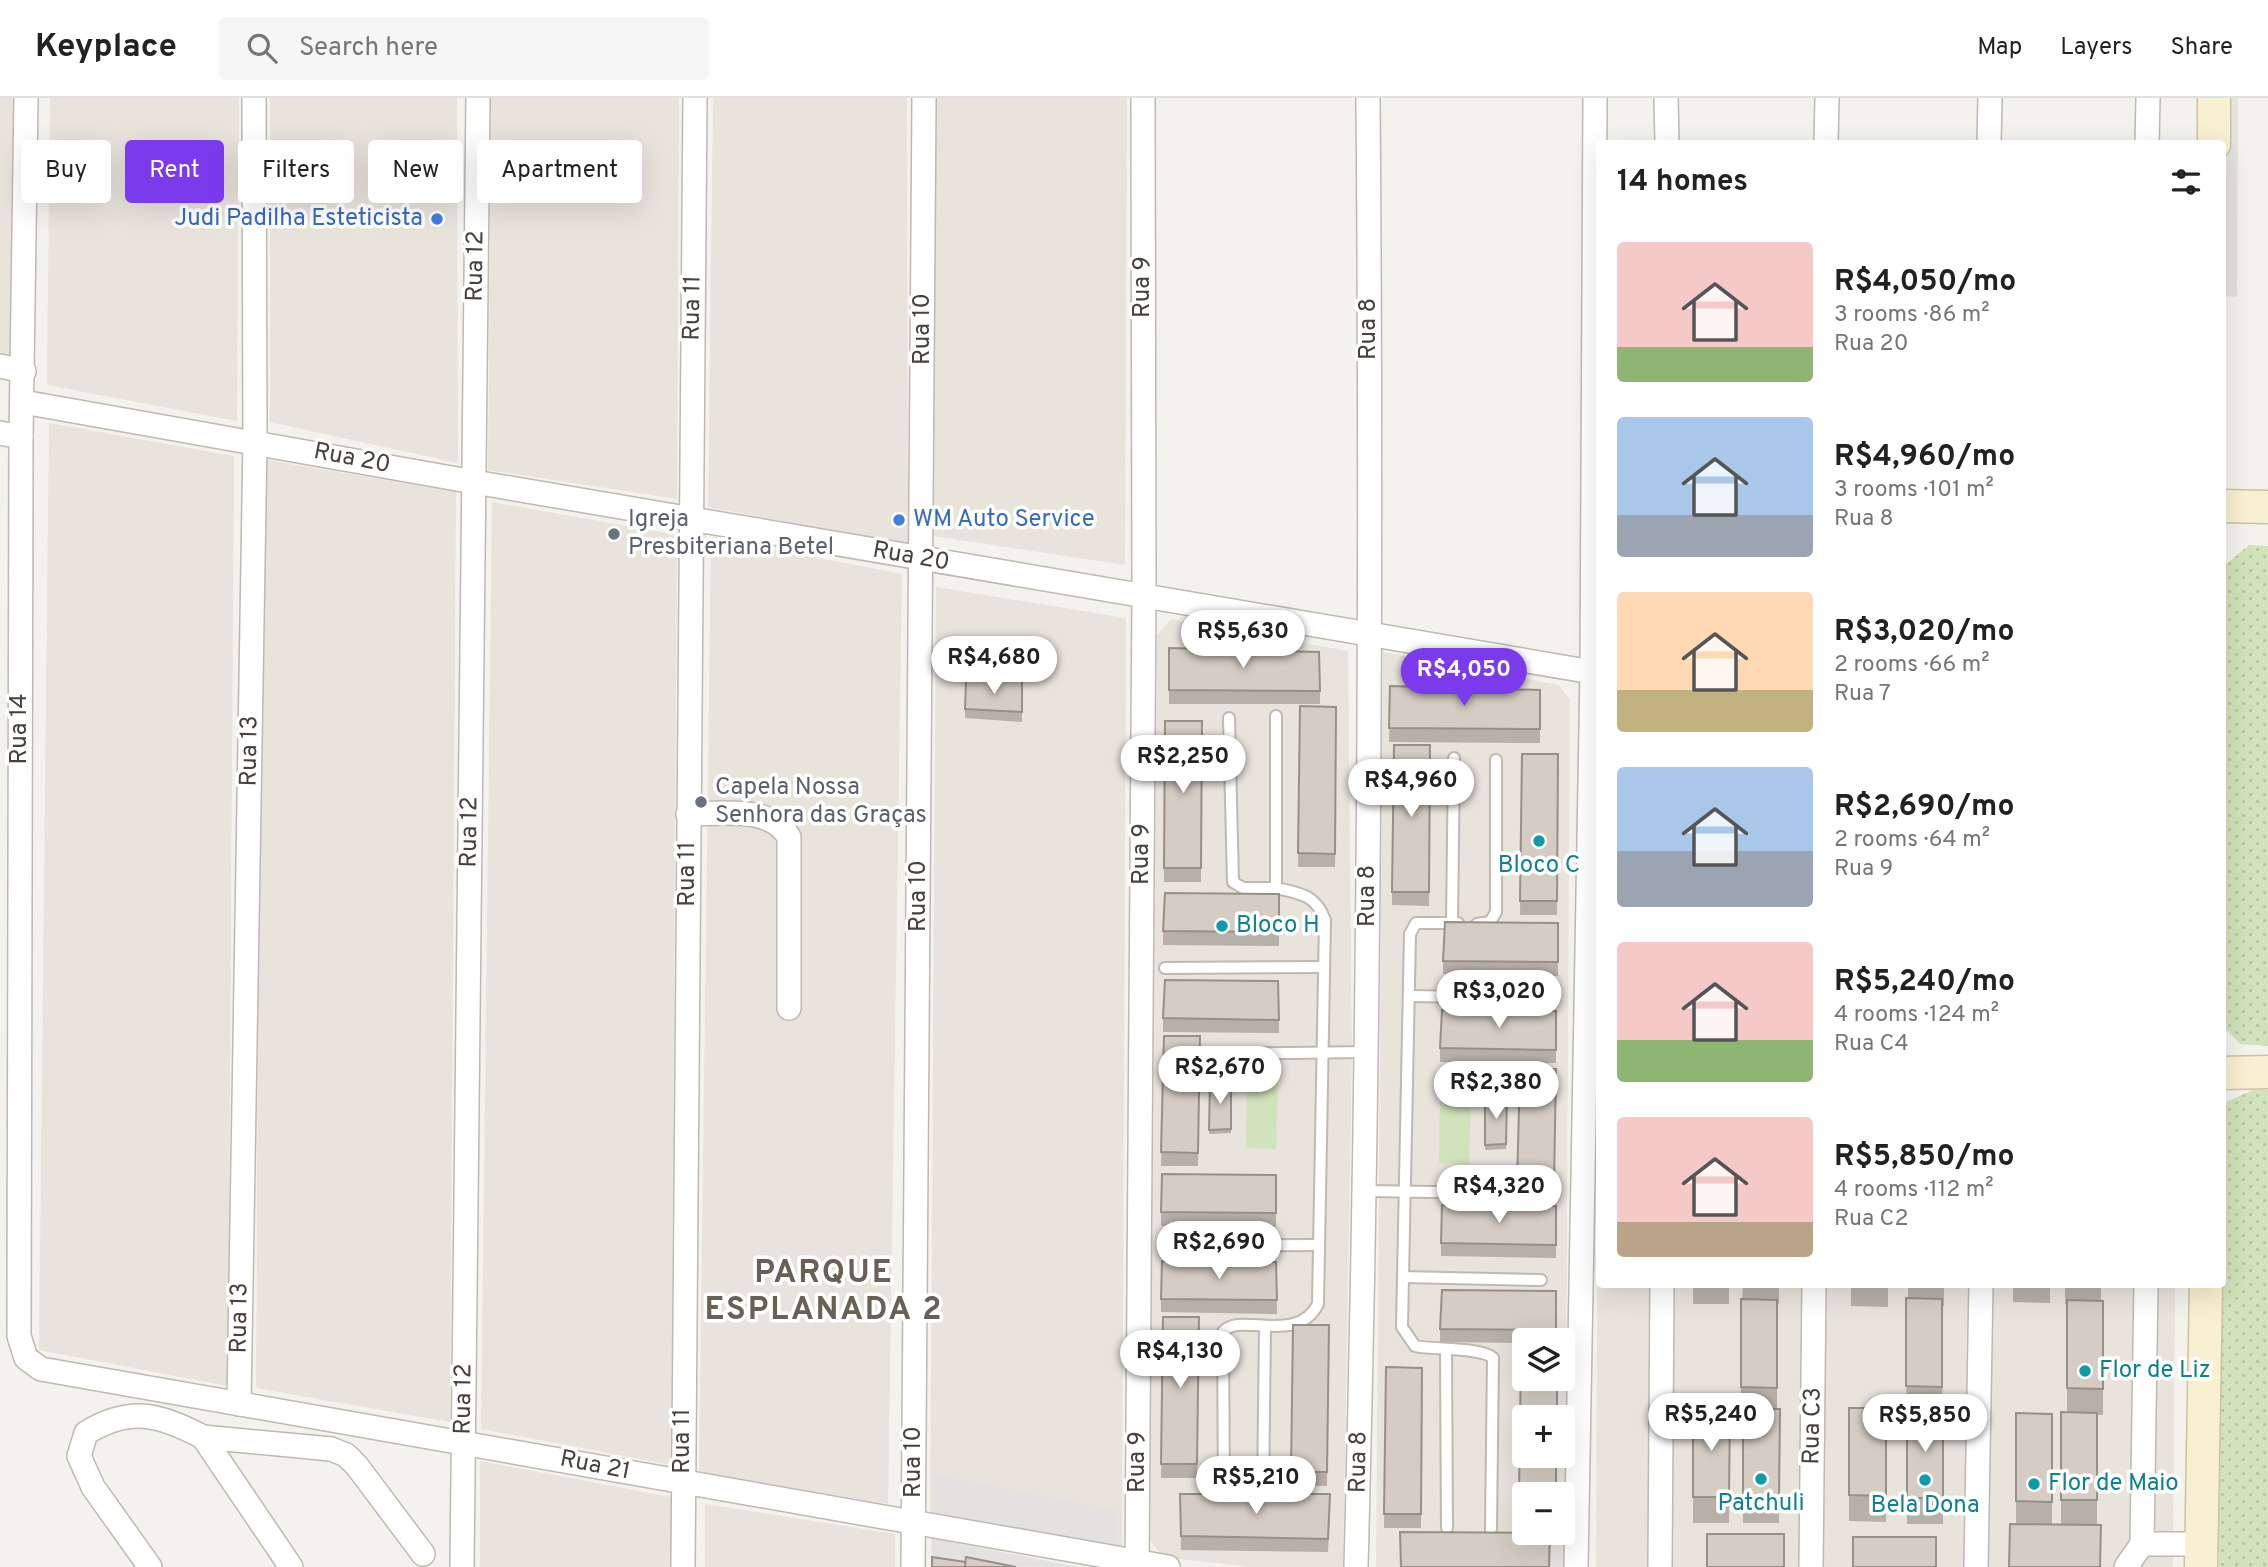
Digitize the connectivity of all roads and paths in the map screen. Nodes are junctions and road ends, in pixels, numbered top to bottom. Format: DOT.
graph roads {
  1 [pos="26,98"];
  2 [pos="254,98"];
  3 [pos="478,98"];
  4 [pos="695,98"];
  5 [pos="924,98"];
  6 [pos="1143,98"];
  7 [pos="1368,98"];
  8 [pos="1595,98"];
  9 [pos="1666,98"];
  10 [pos="1826,98"];
  11 [pos="1990,98"];
  12 [pos="2148,98"];
  13 [pos="2214,98"];
  14 [pos="1667,140"];
  15 [pos="1826,140"];
  16 [pos="1989,140"];
  17 [pos="2147,140"];
  18 [pos="2214,140"];
  19 [pos="0,366"];
  20 [pos="24,370"];
  21 [pos="23,402"];
  22 [pos="11,435"];
  23 [pos="256,441"];
  24 [pos="474,482"];
  25 [pos="2226,506"];
  26 [pos="2268,507"];
  27 [pos="691,517"];
  28 [pos="922,559"];
  29 [pos="1144,596"];
  30 [pos="1370,635"];
  31 [pos="1592,672"];
  32 [pos="1276,716"];
  33 [pos="1229,718"];
  34 [pos="1454,758"];
  35 [pos="1496,760"];
  36 [pos="1595,780"];
  37 [pos="688,814"];
  38 [pos="1276,888"];
  39 [pos="1452,923"];
  40 [pos="1324,967"];
  41 [pos="1165,968"];
  42 [pos="1410,996"];
  43 [pos="1543,998"];
  44 [pos="789,1008"];
  45 [pos="1322,1052"];
  46 [pos="1367,1052"];
  47 [pos="1218,1054"];
  48 [pos="2268,1072"];
  49 [pos="2226,1073"];
  50 [pos="1366,1191"];
  51 [pos="1406,1191"];
  52 [pos="1500,1193"];
  53 [pos="1319,1245"];
  54 [pos="1168,1246"];
  55 [pos="1403,1277"];
  56 [pos="1541,1280"];
  57 [pos="1662,1288"];
  58 [pos="1814,1288"];
  59 [pos="1981,1288"];
  60 [pos="2146,1288"];
  61 [pos="2206,1288"];
  62 [pos="1265,1326"];
  63 [pos="1446,1351"];
  64 [pos="26,1358"];
  65 [pos="239,1404"];
  66 [pos="203,1437"];
  67 [pos="463,1441"];
  68 [pos="683,1483"];
  69 [pos="1224,1493"];
  70 [pos="1263,1495"];
  71 [pos="914,1523"];
  72 [pos="1447,1528"];
  73 [pos="1491,1529"];
  74 [pos="2142,1545"];
  75 [pos="423,1554"];
  76 [pos="2201,1556"];
  77 [pos="1137,1564"];
  78 [pos="150,1567"];
  79 [pos="290,1567"];
  80 [pos="462,1567"];
  81 [pos="683,1567"];
  82 [pos="913,1567"];
  83 [pos="1168,1567"];
  84 [pos="1356,1567"];
  85 [pos="1576,1567"];
  86 [pos="1660,1567"];
  87 [pos="1811,1567"];
  88 [pos="1976,1567"];
  89 [pos="2126,1567"];
  1 -- 20 [label="street, Rua 14"];
  2 -- 23 [label="street, Rua 13"];
  3 -- 24 [label="street, Rua 12"];
  4 -- 27 [label="street, Rua 11"];
  5 -- 28 [label="street, Rua 10"];
  6 -- 29 [label="street, Rua 9"];
  7 -- 30 [label="street, Rua 8"];
  8 -- 31 [label="street"];
  9 -- 14 [label="street"];
  10 -- 15 [label="street"];
  11 -- 16 [label="street"];
  12 -- 17 [label="street"];
  13 -- 18 [label="street"];
  19 -- 20 [label="street"];
  20 -- 21 [label="street, Rua 14"];
  21 -- 22 [label="street, Rua 14"];
  21 -- 23 [label="street, Rua 20"];
  22 -- 64 [label="street, Rua 14"];
  23 -- 24 [label="street, Rua 20"];
  23 -- 65 [label="street, Rua 13"];
  24 -- 27 [label="street, Rua 20"];
  24 -- 67 [label="street, Rua 12"];
  25 -- 26 [label="street"];
  27 -- 28 [label="street, Rua 20"];
  27 -- 37 [label="street, Rua 11"];
  28 -- 29 [label="street, Rua 20"];
  28 -- 71 [label="street, Rua 10"];
  29 -- 30 [label="street, Rua 20"];
  29 -- 77 [label="street, Rua 9"];
  30 -- 31 [label="street, Rua 20"];
  30 -- 46 [label="street, Rua 8"];
  31 -- 36 [label="street"];
  32 -- 38 [label="lane"];
  33 -- 38 [label="lane"];
  34 -- 39 [label="lane"];
  35 -- 39 [label="lane"];
  36 -- 85 [label="street"];
  37 -- 44 [label="street"];
  37 -- 68 [label="street, Rua 11"];
  38 -- 40 [label="lane"];
  39 -- 42 [label="lane"];
  40 -- 41 [label="lane"];
  40 -- 45 [label="lane"];
  42 -- 43 [label="lane"];
  42 -- 51 [label="lane"];
  45 -- 46 [label="lane"];
  45 -- 47 [label="lane"];
  45 -- 53 [label="lane"];
  46 -- 50 [label="street, Rua 8"];
  48 -- 49 [label="street"];
  50 -- 51 [label="lane"];
  50 -- 84 [label="street, Rua 8"];
  51 -- 52 [label="lane"];
  51 -- 55 [label="lane"];
  53 -- 54 [label="lane"];
  53 -- 62 [label="lane"];
  55 -- 56 [label="lane"];
  55 -- 63 [label="lane"];
  57 -- 86 [label="street"];
  58 -- 87 [label="street, Rua C3"];
  59 -- 88 [label="street"];
  60 -- 74 [label="street"];
  61 -- 76 [label="street"];
  62 -- 69 [label="lane"];
  62 -- 70 [label="lane"];
  63 -- 72 [label="lane"];
  63 -- 73 [label="lane"];
  64 -- 65 [label="street, Rua 21"];
  65 -- 67 [label="street, Rua 21"];
  66 -- 75 [label="street"];
  66 -- 78 [label="street"];
  66 -- 79 [label="street"];
  67 -- 68 [label="street, Rua 21"];
  67 -- 80 [label="street, Rua 12"];
  68 -- 71 [label="street, Rua 21"];
  68 -- 81 [label="street, Rua 11"];
  71 -- 77 [label="street, Rua 21"];
  71 -- 82 [label="street, Rua 10"];
  74 -- 76 [label="street"];
  74 -- 89 [label="street"];
  77 -- 83 [label="street, Rua 21"];
}
